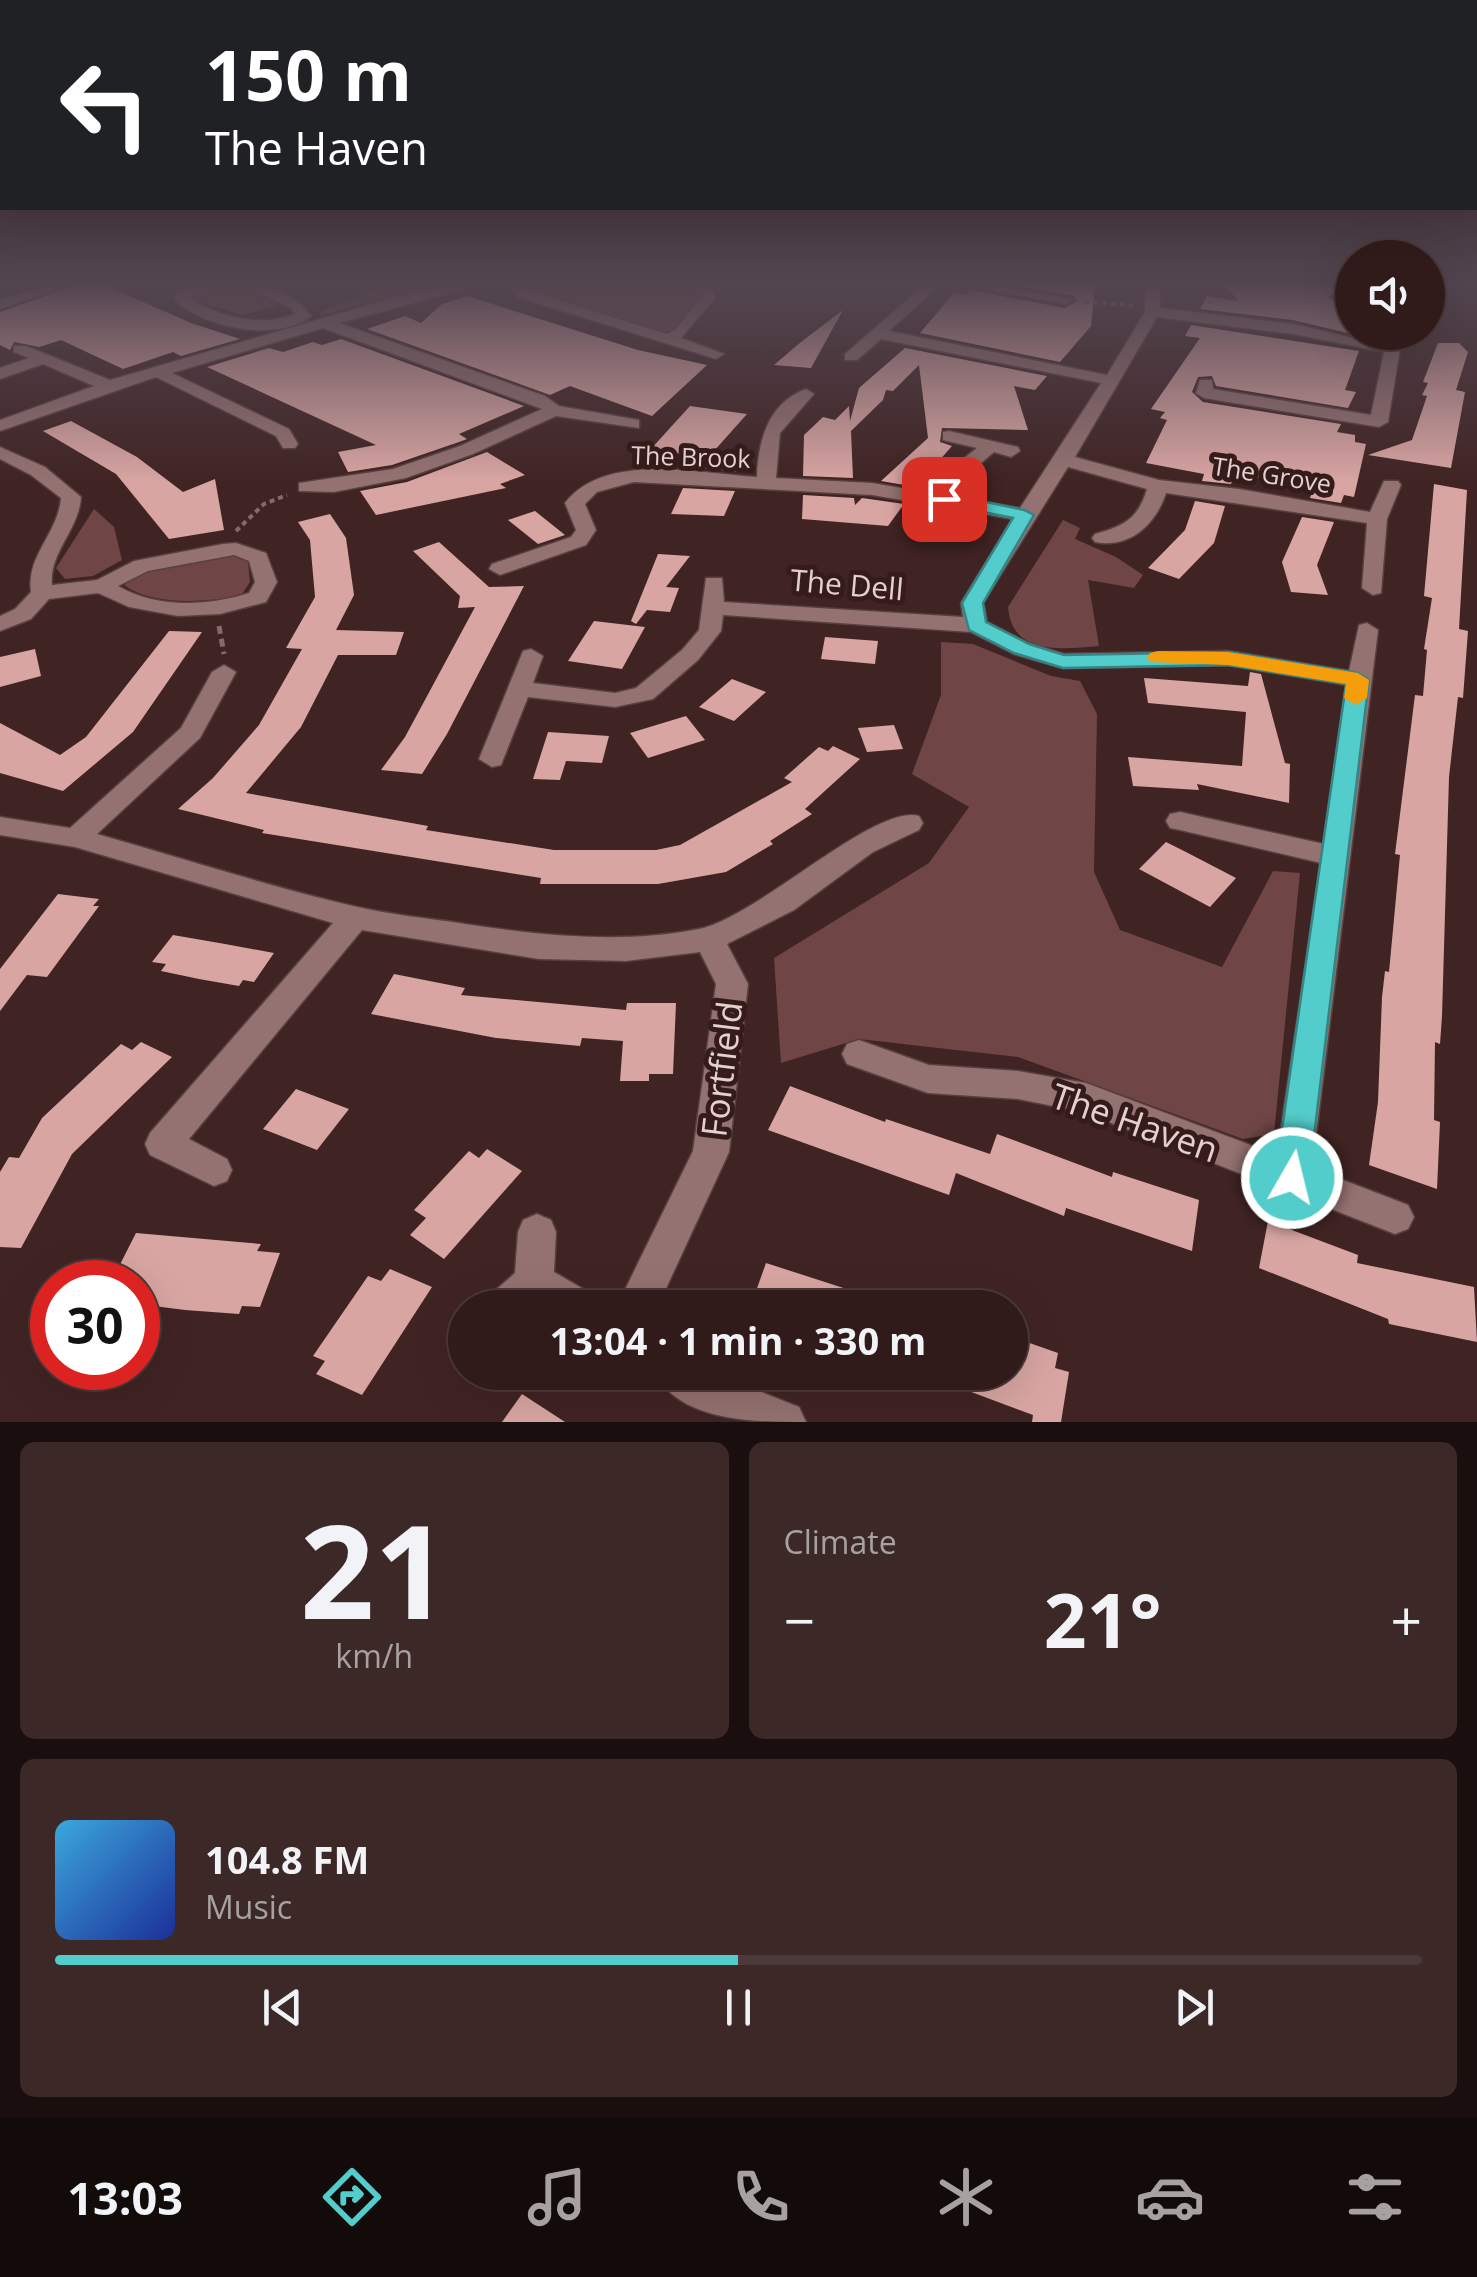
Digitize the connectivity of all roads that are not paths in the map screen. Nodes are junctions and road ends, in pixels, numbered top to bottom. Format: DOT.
graph roads {
  1 [pos="20,349"];
  2 [pos="232,349"];
  3 [pos="389,349"];
  4 [pos="699,349"];
  5 [pos="861,349"];
  6 [pos="956,349"];
  7 [pos="1128,349"];
  8 [pos="1392,349"];
  9 [pos="716,354"];
  10 [pos="851,358"];
  11 [pos="40,360"];
  12 [pos="160,373"];
  13 [pos="0,374"];
  14 [pos="1110,380"];
  15 [pos="1206,384"];
  16 [pos="109,386"];
  17 [pos="806,394"];
  18 [pos="554,410"];
  19 [pos="633,424"];
  20 [pos="0,426"];
  21 [pos="950,436"];
  22 [pos="290,444"];
  23 [pos="0,453"];
  24 [pos="1064,460"];
  25 [pos="766,484"];
  26 [pos="1158,486"];
  27 [pos="1391,486"];
  28 [pos="306,487"];
  29 [pos="944,499"];
  30 [pos="1024,515"];
  31 [pos="1376,520"];
  32 [pos="1102,538"];
  33 [pos="500,570"];
  34 [pos="102,586"];
  35 [pos="1374,588"];
  36 [pos="42,593"];
  37 [pos="0,624"];
  38 [pos="976,626"];
  39 [pos="1367,630"];
  40 [pos="531,656"];
  41 [pos="224,672"];
  42 [pos="1358,680"];
  43 [pos="517,688"];
  44 [pos="492,759"];
  45 [pos="1180,821"];
  46 [pos="909,824"];
  47 [pos="0,826"];
  48 [pos="76,838"];
  49 [pos="1334,856"];
  50 [pos="355,918"];
  51 [pos="709,939"];
  52 [pos="859,1054"];
  53 [pos="214,1170"];
  54 [pos="1292,1178"];
  55 [pos="1395,1218"];
  56 [pos="537,1232"];
  57 [pos="521,1290"];
  58 [pos="645,1290"];
  59 [pos="699,1390"];
  60 [pos="784,1422"];
  1 -- 11 [label="street"];
  2 -- 12 [label="street"];
  3 -- 18 [label="street"];
  4 -- 9 [label="street"];
  5 -- 10 [label="street"];
  6 -- 14 [label="street"];
  7 -- 14 [label="street"];
  8 -- 15 [label="street"];
  11 -- 13 [label="street"];
  11 -- 16 [label="street"];
  12 -- 16 [label="street"];
  12 -- 22 [label="street"];
  14 -- 24 [label="street"];
  16 -- 20 [label="street"];
  17 -- 25 [label="street, The Brook"];
  18 -- 19 [label="street"];
  18 -- 28 [label="street"];
  21 -- 29 [label="street"];
  23 -- 36 [label="street"];
  24 -- 26 [label="street, The Grove"];
  24 -- 30 [label="street"];
  25 -- 29 [label="street, The Brook"];
  25 -- 33 [label="street, The Brook"];
  26 -- 31 [label="street, The Grove"];
  26 -- 32 [label="street"];
  27 -- 31 [label="street"];
  29 -- 30 [label="street, The Brook"];
  30 -- 38 [label="street"];
  31 -- 35 [label="street"];
  34 -- 34 [label="street"];
  34 -- 36 [label="street"];
  36 -- 37 [label="street"];
  38 -- 42 [label="street"];
  38 -- 43 [label="street, The Dell"];
  39 -- 42 [label="street"];
  40 -- 43 [label="street"];
  41 -- 48 [label="street"];
  42 -- 49 [label="street"];
  43 -- 44 [label="street"];
  45 -- 49 [label="street"];
  46 -- 51 [label="street"];
  47 -- 48 [label="street"];
  48 -- 50 [label="street"];
  49 -- 54 [label="street"];
  50 -- 51 [label="street"];
  50 -- 53 [label="street"];
  51 -- 58 [label="street, Fortfield"];
  52 -- 54 [label="street, The Haven"];
  54 -- 55 [label="street, The Haven"];
  56 -- 57 [label="street"];
  59 -- 60 [label="street"];
}
